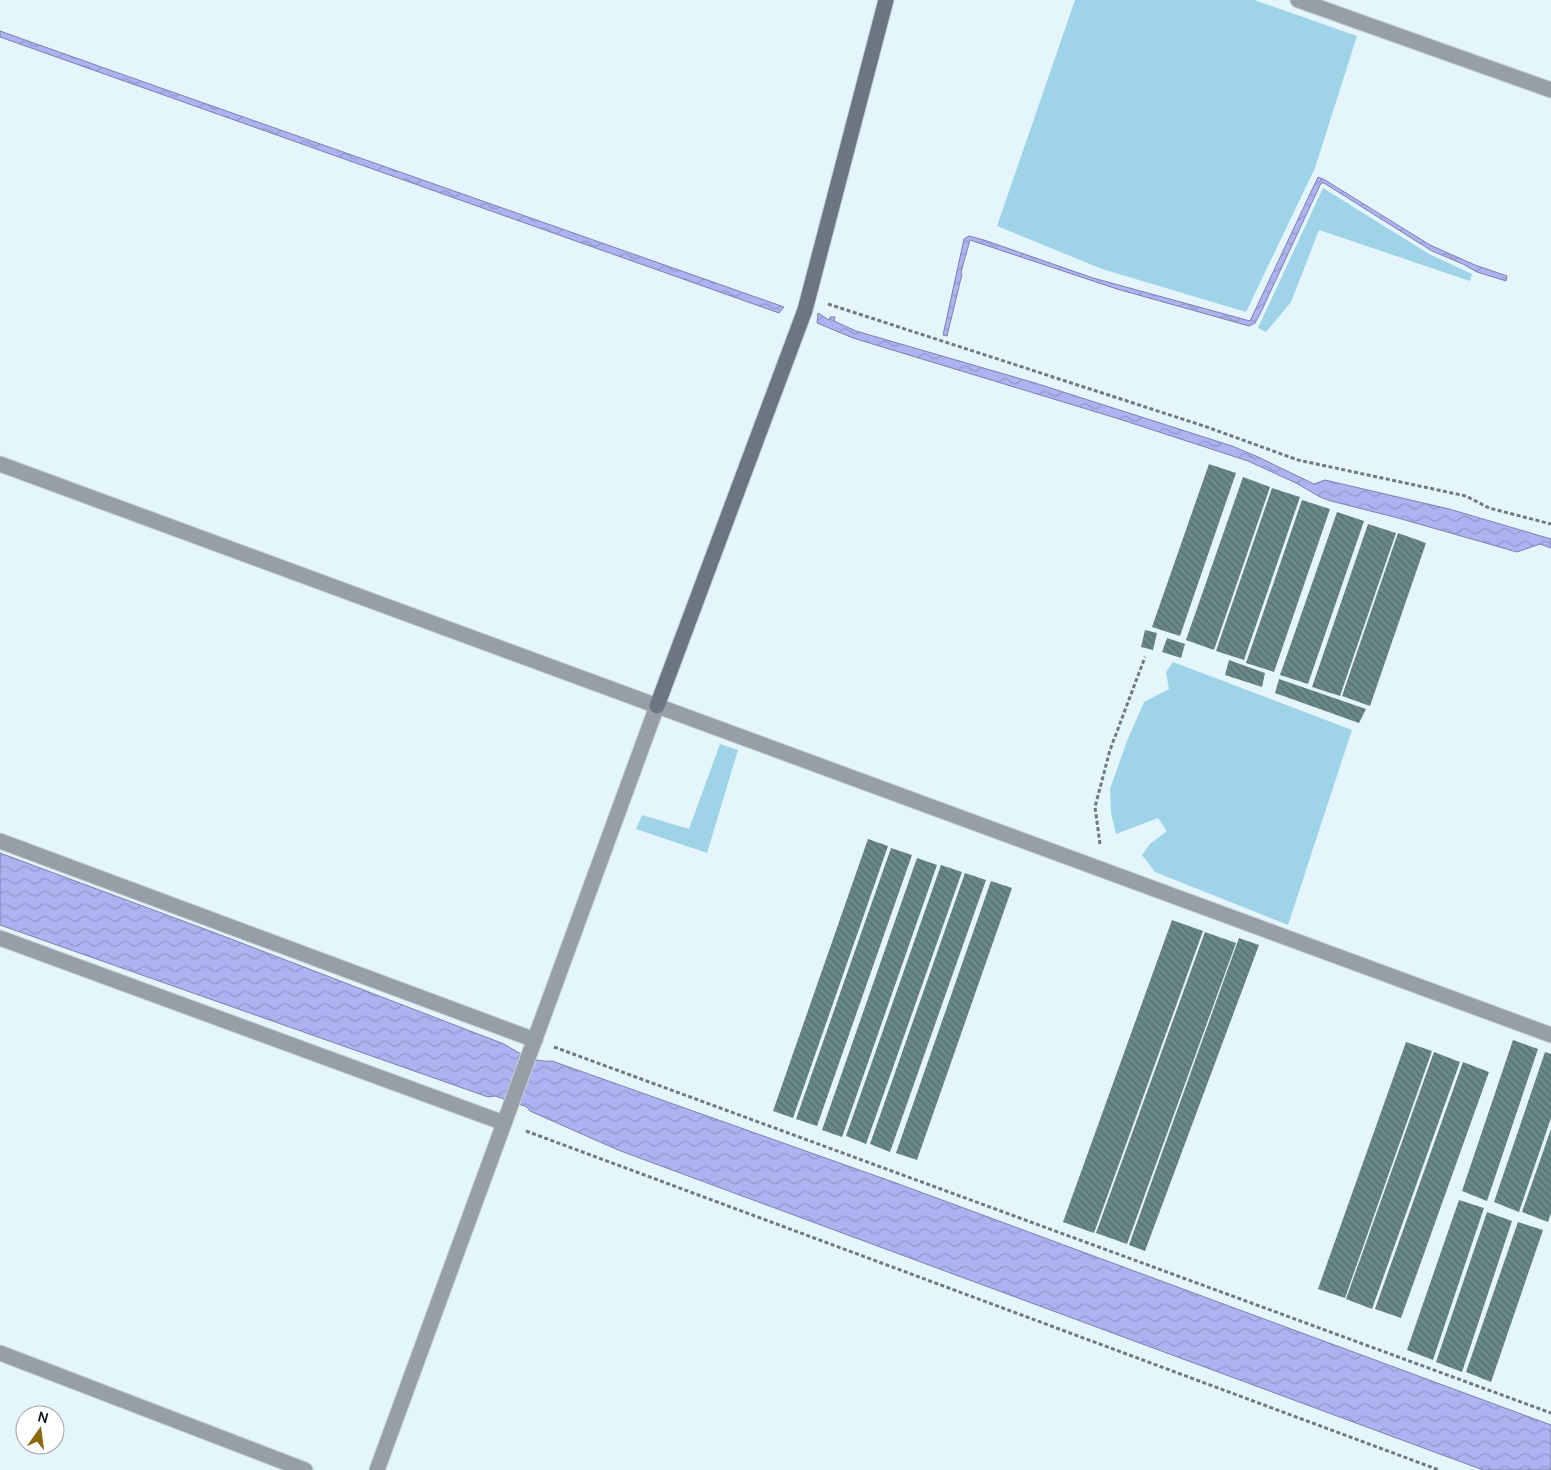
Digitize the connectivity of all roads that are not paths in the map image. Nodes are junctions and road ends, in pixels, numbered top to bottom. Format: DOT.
graph roads {
  1 [pos="886,0"];
  2 [pos="1298,0"];
  3 [pos="1551,90"];
  4 [pos="0,464"];
  5 [pos="656,706"];
  6 [pos="0,841"];
  7 [pos="0,938"];
  8 [pos="1551,1035"];
  9 [pos="532,1046"];
  10 [pos="506,1117"];
  11 [pos="0,1353"];
  12 [pos="305,1470"];
  13 [pos="378,1470"];
  1 -- 5 [label="street"];
  2 -- 3 [label="street"];
  4 -- 5 [label="street"];
  5 -- 8 [label="street"];
  5 -- 9 [label="street"];
  6 -- 9 [label="street"];
  7 -- 10 [label="street"];
  9 -- 10 [label="street"];
  10 -- 13 [label="street"];
  11 -- 12 [label="street"];
}
